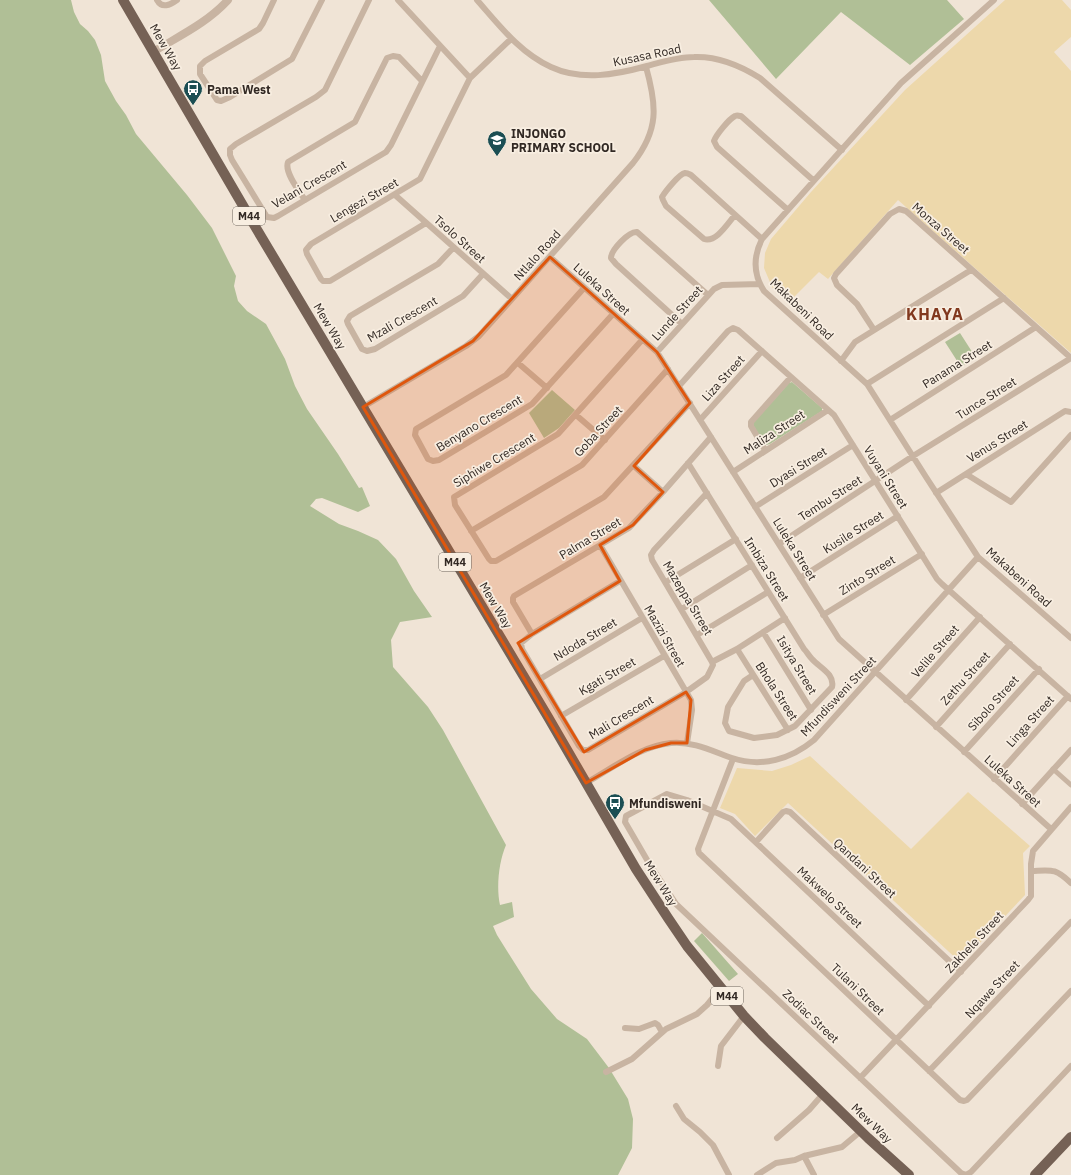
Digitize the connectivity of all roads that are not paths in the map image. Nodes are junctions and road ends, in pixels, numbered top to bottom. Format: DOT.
graph roads {
  1 [pos="123,0"];
  2 [pos="157,0"];
  3 [pos="177,0"];
  4 [pos="228,0"];
  5 [pos="274,0"];
  6 [pos="322,0"];
  7 [pos="369,0"];
  8 [pos="398,0"];
  9 [pos="477,0"];
  10 [pos="994,0"];
  11 [pos="512,39"];
  12 [pos="440,46"];
  13 [pos="153,52"];
  14 [pos="646,66"];
  15 [pos="470,78"];
  16 [pos="422,81"];
  17 [pos="842,150"];
  18 [pos="814,180"];
  19 [pos="395,195"];
  20 [pos="305,200"];
  21 [pos="788,210"];
  22 [pos="735,215"];
  23 [pos="426,223"];
  24 [pos="762,239"];
  25 [pos="453,248"];
  26 [pos="550,257"];
  27 [pos="971,270"];
  28 [pos="483,274"];
  29 [pos="760,284"];
  30 [pos="584,288"];
  31 [pos="708,295"];
  32 [pos="1004,298"];
  33 [pos="512,299"];
  34 [pos="613,314"];
  35 [pos="682,324"];
  36 [pos="1036,327"];
  37 [pos="874,330"];
  38 [pos="642,340"];
  39 [pos="762,351"];
  40 [pos="657,352"];
  41 [pos="1071,358"];
  42 [pos="841,361"];
  43 [pos="518,363"];
  44 [pos="668,369"];
  45 [pos="790,377"];
  46 [pos="867,384"];
  47 [pos="679,386"];
  48 [pos="547,388"];
  49 [pos="690,403"];
  50 [pos="363,407"];
  51 [pos="828,410"];
  52 [pos="1071,412"];
  53 [pos="576,414"];
  54 [pos="700,420"];
  55 [pos="890,420"];
  56 [pos="1071,435"];
  57 [pos="711,437"];
  58 [pos="605,440"];
  59 [pos="853,445"];
  60 [pos="765,450"];
  61 [pos="913,456"];
  62 [pos="688,463"];
  63 [pos="634,466"];
  64 [pos="733,472"];
  65 [pos="966,474"];
  66 [pos="876,481"];
  67 [pos="663,492"];
  68 [pos="707,493"];
  69 [pos="936,493"];
  70 [pos="755,507"];
  71 [pos="898,516"];
  72 [pos="471,531"];
  73 [pos="736,539"];
  74 [pos="779,544"];
  75 [pos="600,545"];
  76 [pos="922,554"];
  77 [pos="978,556"];
  78 [pos="752,565"];
  79 [pos="800,578"];
  80 [pos="620,581"];
  81 [pos="666,582"];
  82 [pos="949,590"];
  83 [pos="768,592"];
  84 [pos="682,609"];
  85 [pos="823,614"];
  86 [pos="980,617"];
  87 [pos="642,618"];
  88 [pos="785,618"];
  89 [pos="763,632"];
  90 [pos="532,634"];
  91 [pos="697,635"];
  92 [pos="1071,638"];
  93 [pos="1010,644"];
  94 [pos="737,649"];
  95 [pos="664,656"];
  96 [pos="712,662"];
  97 [pos="1039,669"];
  98 [pos="875,673"];
  99 [pos="753,675"];
  100 [pos="540,680"];
  101 [pos="833,681"];
  102 [pos="686,692"];
  103 [pos="1069,697"];
  104 [pos="906,700"];
  105 [pos="811,710"];
  106 [pos="561,716"];
  107 [pos="936,727"];
  108 [pos="788,730"];
  109 [pos="687,743"];
  110 [pos="1071,750"];
  111 [pos="964,752"];
  112 [pos="733,759"];
  113 [pos="1053,770"];
  114 [pos="994,778"];
  115 [pos="586,783"];
  116 [pos="1071,785"];
  117 [pos="1022,804"];
  118 [pos="1071,807"];
  119 [pos="712,811"];
  120 [pos="1051,829"];
  121 [pos="756,842"];
  122 [pos="1032,871"];
  123 [pos="1071,882"];
  124 [pos="1071,922"];
  125 [pos="961,972"];
  126 [pos="721,988"];
  127 [pos="1071,991"];
  128 [pos="929,1006"];
  129 [pos="744,1016"];
  130 [pos="626,1028"];
  131 [pos="662,1032"];
  132 [pos="896,1041"];
  133 [pos="718,1066"];
  134 [pos="1071,1066"];
  135 [pos="929,1071"];
  136 [pos="606,1072"];
  137 [pos="860,1078"];
  138 [pos="823,1094"];
  139 [pos="676,1106"];
  140 [pos="861,1131"];
  141 [pos="1071,1137"];
  142 [pos="777,1138"];
  143 [pos="804,1156"];
  144 [pos="760,1174"];
  145 [pos="905,1174"];
  146 [pos="1035,1174"];
  147 [pos="728,1175"];
  148 [pos="814,1175"];
  1 -- 13 [label="main road, Mew Way / M44"];
  2 -- 3 [label="street"];
  4 -- 13 [label="street"];
  5 -- 6 [label="street"];
  7 -- 20 [label="street, Velani Crescent"];
  8 -- 12 [label="street"];
  9 -- 11 [label="street, Kusasa Road"];
  10 -- 17 [label="street, Makabeni Road"];
  11 -- 14 [label="street, Kusasa Road"];
  11 -- 15 [label="street, Lengezi Street"];
  12 -- 15 [label="street"];
  12 -- 16 [label="street, Velani Crescent"];
  13 -- 50 [label="main road, Mew Way / M44"];
  14 -- 17 [label="street, Kusasa Road"];
  14 -- 26 [label="street, Ntlalo Road"];
  15 -- 19 [label="street, Lengezi Street"];
  16 -- 20 [label="street, Velani Crescent"];
  16 -- 20 [label="street"];
  17 -- 18 [label="street, Makabeni Road"];
  18 -- 21 [label="street, Makabeni Road"];
  18 -- 21 [label="street"];
  19 -- 23 [label="street, Tsolo Street"];
  19 -- 23 [label="street, Lengezi Street"];
  21 -- 24 [label="street, Makabeni Road"];
  22 -- 22 [label="street"];
  22 -- 24 [label="street"];
  23 -- 25 [label="street, Tsolo Street"];
  24 -- 29 [label="street, Makabeni Road"];
  25 -- 28 [label="street, Tsolo Street"];
  25 -- 28 [label="street, Mzali Crescent"];
  26 -- 30 [label="street, Luleka Street"];
  26 -- 33 [label="street, Ntlalo Road"];
  27 -- 32 [label="street, Monza Street"];
  27 -- 37 [label="street"];
  27 -- 37 [label="street, Monza Street"];
  28 -- 33 [label="street, Tsolo Street"];
  29 -- 31 [label="street, Lunde Street"];
  29 -- 42 [label="street, Makabeni Road"];
  30 -- 34 [label="street, Luleka Street"];
  30 -- 43 [label="street, Benyano Crescent"];
  31 -- 35 [label="street, Lunde Street"];
  31 -- 35 [label="street"];
  32 -- 36 [label="street, Monza Street"];
  32 -- 46 [label="street"];
  33 -- 50 [label="street, Ntlalo Road"];
  34 -- 38 [label="street, Luleka Street"];
  34 -- 48 [label="street, Benyano Crescent"];
  35 -- 40 [label="street, Lunde Street"];
  36 -- 41 [label="street, Monza Street"];
  36 -- 55 [label="street, Panama Street"];
  37 -- 42 [label="street"];
  38 -- 40 [label="street, Luleka Street"];
  38 -- 53 [label="street, Siphiwe Crescent"];
  39 -- 45 [label="street, Vuyani Street"];
  39 -- 47 [label="street, Vuyani Street"];
  39 -- 54 [label="street, Liza Street"];
  40 -- 44 [label="street, Luleka Street"];
  41 -- 61 [label="street, Tunce Street"];
  42 -- 46 [label="street, Makabeni Road"];
  43 -- 48 [label="street"];
  43 -- 48 [label="street, Benyano Crescent"];
  44 -- 47 [label="street, Luleka Street"];
  44 -- 58 [label="street, Goba Street"];
  45 -- 51 [label="street, Vuyani Street"];
  45 -- 60 [label="street"];
  46 -- 55 [label="street, Makabeni Road"];
  47 -- 49 [label="street, Luleka Street"];
  49 -- 54 [label="street, Luleka Street"];
  49 -- 63 [label="street, Siphiwe Crescent"];
  50 -- 115 [label="main road, Mew Way / M44"];
  51 -- 59 [label="street, Vuyani Street"];
  51 -- 60 [label="street, Maliza Street"];
  52 -- 65 [label="street, Venus Street"];
  53 -- 58 [label="street"];
  53 -- 72 [label="street, Siphiwe Crescent"];
  54 -- 57 [label="street, Luleka Street"];
  55 -- 61 [label="street, Makabeni Road"];
  56 -- 65 [label="street"];
  57 -- 62 [label="street, Palma Street"];
  57 -- 64 [label="street, Luleka Street"];
  58 -- 72 [label="street, Goba Street"];
  59 -- 66 [label="street, Vuyani Street"];
  59 -- 70 [label="street, Dyasi Street"];
  60 -- 64 [label="street, Maliza Street"];
  61 -- 66 [label="street, Tembu Street"];
  61 -- 69 [label="street, Makabeni Road"];
  62 -- 67 [label="street, Palma Street"];
  62 -- 68 [label="street, Imbiza Street"];
  63 -- 67 [label="street"];
  63 -- 72 [label="street, Siphiwe Crescent"];
  64 -- 70 [label="street, Luleka Street"];
  65 -- 69 [label="street, Venus Street"];
  66 -- 71 [label="street, Vuyani Street"];
  66 -- 74 [label="street, Tembu Street"];
  67 -- 75 [label="street, Palma Street"];
  68 -- 73 [label="street, Imbiza Street"];
  68 -- 81 [label="street, Mazeppa Street"];
  69 -- 77 [label="street, Makabeni Road"];
  70 -- 74 [label="street, Luleka Street"];
  71 -- 76 [label="street, Vuyani Street"];
  71 -- 79 [label="street, Kusile Street"];
  73 -- 78 [label="street, Imbiza Street"];
  73 -- 81 [label="street"];
  74 -- 79 [label="street, Luleka Street"];
  75 -- 80 [label="street, Mazizi Street"];
  75 -- 90 [label="street, Palma Street"];
  76 -- 82 [label="street, Vuyani Street"];
  76 -- 85 [label="street, Zinto Street"];
  77 -- 82 [label="street, Mfundisweni Street"];
  77 -- 92 [label="street, Makabeni Road"];
  78 -- 83 [label="street, Imbiza Street"];
  78 -- 84 [label="street"];
  79 -- 85 [label="street, Luleka Street"];
  80 -- 87 [label="street, Mazizi Street"];
  80 -- 90 [label="street, Mali Crescent"];
  81 -- 84 [label="street, Mazeppa Street"];
  82 -- 86 [label="street, Vuyani Street"];
  82 -- 98 [label="street, Mfundisweni Street"];
  83 -- 88 [label="street, Imbiza Street"];
  83 -- 91 [label="street"];
  84 -- 91 [label="street, Mazeppa Street"];
  85 -- 98 [label="street, Luleka Street"];
  86 -- 93 [label="street, Vuyani Street"];
  86 -- 104 [label="street, Velile Street"];
  87 -- 95 [label="street, Mazizi Street"];
  87 -- 100 [label="street, Ndoda Street"];
  88 -- 89 [label="street"];
  88 -- 101 [label="street, Imbiza Street"];
  89 -- 94 [label="street"];
  89 -- 105 [label="street, Isitya Street"];
  90 -- 100 [label="street, Mali Crescent"];
  91 -- 96 [label="street, Mazeppa Street"];
  93 -- 97 [label="street, Vuyani Street"];
  93 -- 107 [label="street, Zethu Street"];
  94 -- 96 [label="street"];
  94 -- 99 [label="street, Bhola Street"];
  95 -- 102 [label="street, Mazizi Street"];
  95 -- 106 [label="street, Kgati Street"];
  96 -- 102 [label="street, Mali Crescent"];
  97 -- 103 [label="street, Vuyani Street"];
  97 -- 111 [label="street, Sibolo Street"];
  98 -- 104 [label="street, Luleka Street"];
  98 -- 112 [label="street, Mfundisweni Street"];
  99 -- 108 [label="street, Bhola Street"];
  99 -- 108 [label="street"];
  100 -- 106 [label="street, Mali Crescent"];
  101 -- 105 [label="street, Bhola Street"];
  102 -- 106 [label="street, Mali Crescent"];
  102 -- 109 [label="street, Mazizi Street"];
  103 -- 114 [label="street, Linga Street"];
  104 -- 107 [label="street, Luleka Street"];
  105 -- 108 [label="street, Bhola Street"];
  107 -- 111 [label="street, Luleka Street"];
  109 -- 112 [label="street, Mfundisweni Street"];
  109 -- 115 [label="street, Mfundisweni Street"];
  110 -- 113 [label="street"];
  111 -- 114 [label="street, Luleka Street"];
  112 -- 119 [label="street, Tulani Street"];
  113 -- 116 [label="street"];
  113 -- 117 [label="street"];
  114 -- 117 [label="street, Luleka Street"];
  115 -- 126 [label="main road, Mew Way / M44"];
  117 -- 120 [label="street, Luleka Street"];
  118 -- 120 [label="street, Zakhele Street"];
  119 -- 121 [label="street, Makwelo Street"];
  119 -- 132 [label="street, Tulani Street"];
  119 -- 137 [label="street, Zodiac Street"];
  120 -- 122 [label="street, Zakhele Street"];
  121 -- 125 [label="street, Qandani Street"];
  121 -- 128 [label="street, Makwelo Street"];
  122 -- 123 [label="street"];
  122 -- 125 [label="street, Zakhele Street"];
  124 -- 135 [label="street, Nqawe Street"];
  125 -- 128 [label="street, Zakhele Street"];
  126 -- 129 [label="main road, Mew Way / M44"];
  126 -- 131 [label="street"];
  127 -- 135 [label="street, Tulani Street"];
  128 -- 132 [label="street, Zakhele Street"];
  129 -- 133 [label="street"];
  129 -- 138 [label="main road, Mew Way / M44"];
  130 -- 131 [label="street"];
  131 -- 136 [label="street"];
  132 -- 135 [label="street, Tulani Street"];
  132 -- 137 [label="street, Zakhele Street"];
  134 -- 137 [label="street, Zodiac Street"];
  138 -- 140 [label="main road, Mew Way / M44"];
  138 -- 142 [label="street"];
  139 -- 147 [label="street"];
  140 -- 143 [label="street"];
  140 -- 145 [label="main road, Mew Way / M44"];
  141 -- 146 [label="main road"];
  143 -- 144 [label="street"];
  143 -- 148 [label="street"];
}
